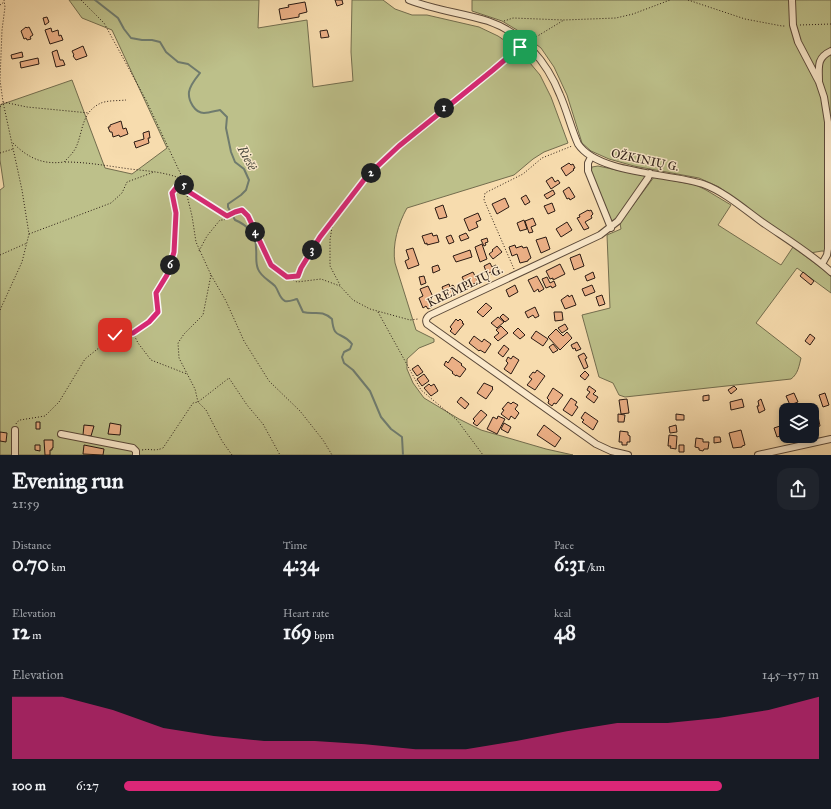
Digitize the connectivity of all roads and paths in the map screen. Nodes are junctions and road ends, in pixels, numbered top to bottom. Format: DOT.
graph roads {
  1 [pos="81,0"];
  2 [pos="409,0"];
  3 [pos="670,0"];
  4 [pos="688,0"];
  5 [pos="792,0"];
  6 [pos="4,1"];
  7 [pos="0,5"];
  8 [pos="564,20"];
  9 [pos="831,24"];
  10 [pos="793,25"];
  11 [pos="500,26"];
  12 [pos="526,43"];
  13 [pos="831,51"];
  14 [pos="818,82"];
  15 [pos="126,100"];
  16 [pos="3,102"];
  17 [pos="0,107"];
  18 [pos="89,113"];
  19 [pos="13,143"];
  20 [pos="578,144"];
  21 [pos="14,149"];
  22 [pos="0,153"];
  23 [pos="591,157"];
  24 [pos="64,162"];
  25 [pos="154,172"];
  26 [pos="650,173"];
  27 [pos="183,179"];
  28 [pos="186,190"];
  29 [pos="228,216"];
  30 [pos="334,220"];
  31 [pos="611,228"];
  32 [pos="29,234"];
  33 [pos="28,243"];
  34 [pos="199,251"];
  35 [pos="0,255"];
  36 [pos="822,264"];
  37 [pos="831,272"];
  38 [pos="211,275"];
  39 [pos="516,275"];
  40 [pos="287,277"];
  41 [pos="340,286"];
  42 [pos="0,310"];
  43 [pos="378,312"];
  44 [pos="418,319"];
  45 [pos="133,333"];
  46 [pos="187,374"];
  47 [pos="198,402"];
  48 [pos="15,430"];
  49 [pos="61,434"];
  50 [pos="831,439"];
  51 [pos="136,453"];
  52 [pos="15,455"];
  53 [pos="232,455"];
  54 [pos="280,455"];
  55 [pos="332,455"];
  56 [pos="483,455"];
  57 [pos="624,455"];
  58 [pos="628,455"];
  59 [pos="758,455"];
  1 -- 27 [label="path"];
  2 -- 11 [label="street, OŽKINIŲ G."];
  3 -- 8 [label="path"];
  4 -- 10 [label="path"];
  5 -- 10 [label="street"];
  6 -- 7 [label="path"];
  6 -- 16 [label="path"];
  8 -- 11 [label="path"];
  8 -- 12 [label="path"];
  9 -- 10 [label="path"];
  10 -- 14 [label="street"];
  11 -- 12 [label="street, OŽKINIŲ G."];
  12 -- 20 [label="street, OŽKINIŲ G."];
  12 -- 30 [label="path"];
  13 -- 14 [label="street"];
  14 -- 36 [label="street"];
  15 -- 18 [label="path"];
  16 -- 17 [label="path"];
  16 -- 18 [label="path"];
  16 -- 19 [label="path"];
  18 -- 24 [label="path"];
  19 -- 21 [label="path"];
  19 -- 24 [label="path"];
  20 -- 23 [label="street, OŽKINIŲ G."];
  20 -- 39 [label="path"];
  21 -- 22 [label="path"];
  21 -- 32 [label="path"];
  23 -- 26 [label="street, OŽKINIŲ G."];
  23 -- 31 [label="street"];
  24 -- 25 [label="path"];
  25 -- 27 [label="path"];
  25 -- 32 [label="path"];
  26 -- 31 [label="street, KREMPLIŲ G."];
  26 -- 36 [label="street, OŽKINIŲ G."];
  27 -- 28 [label="path"];
  27 -- 45 [label="path"];
  28 -- 29 [label="path"];
  28 -- 34 [label="path"];
  29 -- 34 [label="path"];
  29 -- 40 [label="path"];
  30 -- 40 [label="path"];
  30 -- 41 [label="path"];
  31 -- 39 [label="street, KREMPLIŲ G."];
  32 -- 33 [label="path"];
  33 -- 35 [label="path"];
  33 -- 42 [label="path"];
  34 -- 38 [label="path"];
  36 -- 37 [label="street, OŽKINIŲ G."];
  38 -- 46 [label="path"];
  38 -- 55 [label="path"];
  39 -- 57 [label="street, KREMPLIŲ G."];
  40 -- 41 [label="path"];
  41 -- 43 [label="path"];
  43 -- 44 [label="path"];
  43 -- 56 [label="path"];
  45 -- 46 [label="path"];
  45 -- 48 [label="path"];
  46 -- 47 [label="path"];
  47 -- 51 [label="path"];
  47 -- 53 [label="path"];
  47 -- 54 [label="path"];
  48 -- 52 [label="street"];
  49 -- 51 [label="street"];
  50 -- 59 [label="street"];
  57 -- 58 [label="street, KREMPLIŲ G."];
}
